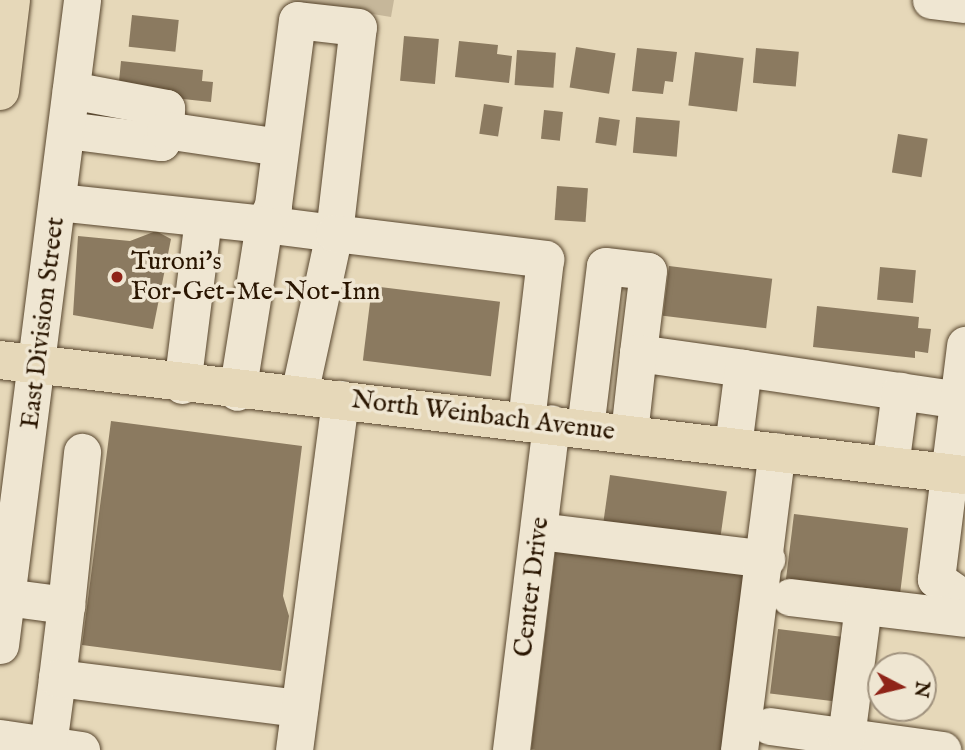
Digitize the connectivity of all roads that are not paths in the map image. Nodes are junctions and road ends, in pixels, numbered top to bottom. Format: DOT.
graph roads {
  1 [pos="11,0"];
  2 [pos="82,0"];
  3 [pos="931,0"];
  4 [pos="965,4"];
  5 [pos="71,90"];
  6 [pos="0,91"];
  7 [pos="67,130"];
  8 [pos="165,130"];
  9 [pos="280,146"];
  10 [pos="58,202"];
  11 [pos="143,212"];
  12 [pos="203,219"];
  13 [pos="264,224"];
  14 [pos="334,233"];
  15 [pos="545,260"];
  16 [pos="605,266"];
  17 [pos="196,276"];
  18 [pos="965,345"];
  19 [pos="638,353"];
  20 [pos="0,360"];
  21 [pos="38,366"];
  22 [pos="743,368"];
  23 [pos="181,385"];
  24 [pos="237,391"];
  25 [pos="901,391"];
  26 [pos="299,394"];
  27 [pos="340,399"];
  28 [pos="959,400"];
  29 [pos="554,424"];
  30 [pos="629,433"];
  31 [pos="733,446"];
  32 [pos="777,451"];
  33 [pos="82,452"];
  34 [pos="890,466"];
  35 [pos="957,475"];
  36 [pos="539,531"];
  37 [pos="766,559"];
  38 [pos="12,560"];
  39 [pos="70,568"];
  40 [pos="6,597"];
  41 [pos="790,597"];
  42 [pos="958,603"];
  43 [pos="66,605"];
  44 [pos="863,606"];
  45 [pos="0,645"];
  46 [pos="57,678"];
  47 [pos="299,708"];
  48 [pos="770,726"];
  49 [pos="846,737"];
  50 [pos="0,738"];
  51 [pos="64,748"];
  52 [pos="294,750"];
  53 [pos="511,750"];
  54 [pos="739,750"];
  55 [pos="942,750"];
  1 -- 6 [label="main road"];
  2 -- 5 [label="street, East Division Street"];
  3 -- 4 [label="street"];
  5 -- 7 [label="street, East Division Street"];
  5 -- 8 [label="street"];
  7 -- 8 [label="street"];
  7 -- 10 [label="street, East Division Street"];
  8 -- 9 [label="street"];
  9 -- 13 [label="street"];
  9 -- 14 [label="street"];
  10 -- 11 [label="street"];
  10 -- 21 [label="street, East Division Street"];
  11 -- 12 [label="street"];
  11 -- 17 [label="street"];
  12 -- 13 [label="street"];
  12 -- 17 [label="street"];
  13 -- 14 [label="street"];
  13 -- 24 [label="street"];
  14 -- 15 [label="street"];
  14 -- 26 [label="street"];
  15 -- 16 [label="street"];
  15 -- 29 [label="street"];
  16 -- 19 [label="street"];
  16 -- 29 [label="street"];
  17 -- 23 [label="street"];
  18 -- 28 [label="street"];
  19 -- 22 [label="street"];
  19 -- 30 [label="street"];
  20 -- 21 [label="main road, North Weinbach Avenue"];
  21 -- 23 [label="main road, North Weinbach Avenue"];
  21 -- 38 [label="street, East Division Street"];
  22 -- 25 [label="street"];
  22 -- 31 [label="street"];
  23 -- 24 [label="main road, North Weinbach Avenue"];
  24 -- 26 [label="main road, North Weinbach Avenue"];
  25 -- 28 [label="street"];
  25 -- 34 [label="street"];
  26 -- 27 [label="main road, North Weinbach Avenue"];
  27 -- 29 [label="main road, North Weinbach Avenue"];
  27 -- 47 [label="street"];
  28 -- 35 [label="street"];
  29 -- 30 [label="main road, North Weinbach Avenue"];
  29 -- 36 [label="street, Center Drive"];
  30 -- 31 [label="main road, North Weinbach Avenue"];
  31 -- 32 [label="main road, North Weinbach Avenue"];
  32 -- 34 [label="main road, North Weinbach Avenue"];
  32 -- 37 [label="street"];
  33 -- 39 [label="street"];
  34 -- 35 [label="main road, North Weinbach Avenue"];
  35 -- 42 [label="street"];
  36 -- 37 [label="street"];
  36 -- 53 [label="street, Center Drive"];
  37 -- 54 [label="street"];
  38 -- 39 [label="street"];
  38 -- 40 [label="street, East Division Street"];
  39 -- 43 [label="street"];
  40 -- 43 [label="street"];
  40 -- 45 [label="street, East Division Street"];
  41 -- 44 [label="street"];
  42 -- 44 [label="street"];
  43 -- 46 [label="street"];
  44 -- 49 [label="street"];
  46 -- 47 [label="street"];
  46 -- 51 [label="street"];
  47 -- 52 [label="street"];
  48 -- 49 [label="street"];
  49 -- 55 [label="street"];
  50 -- 51 [label="street"];
}
